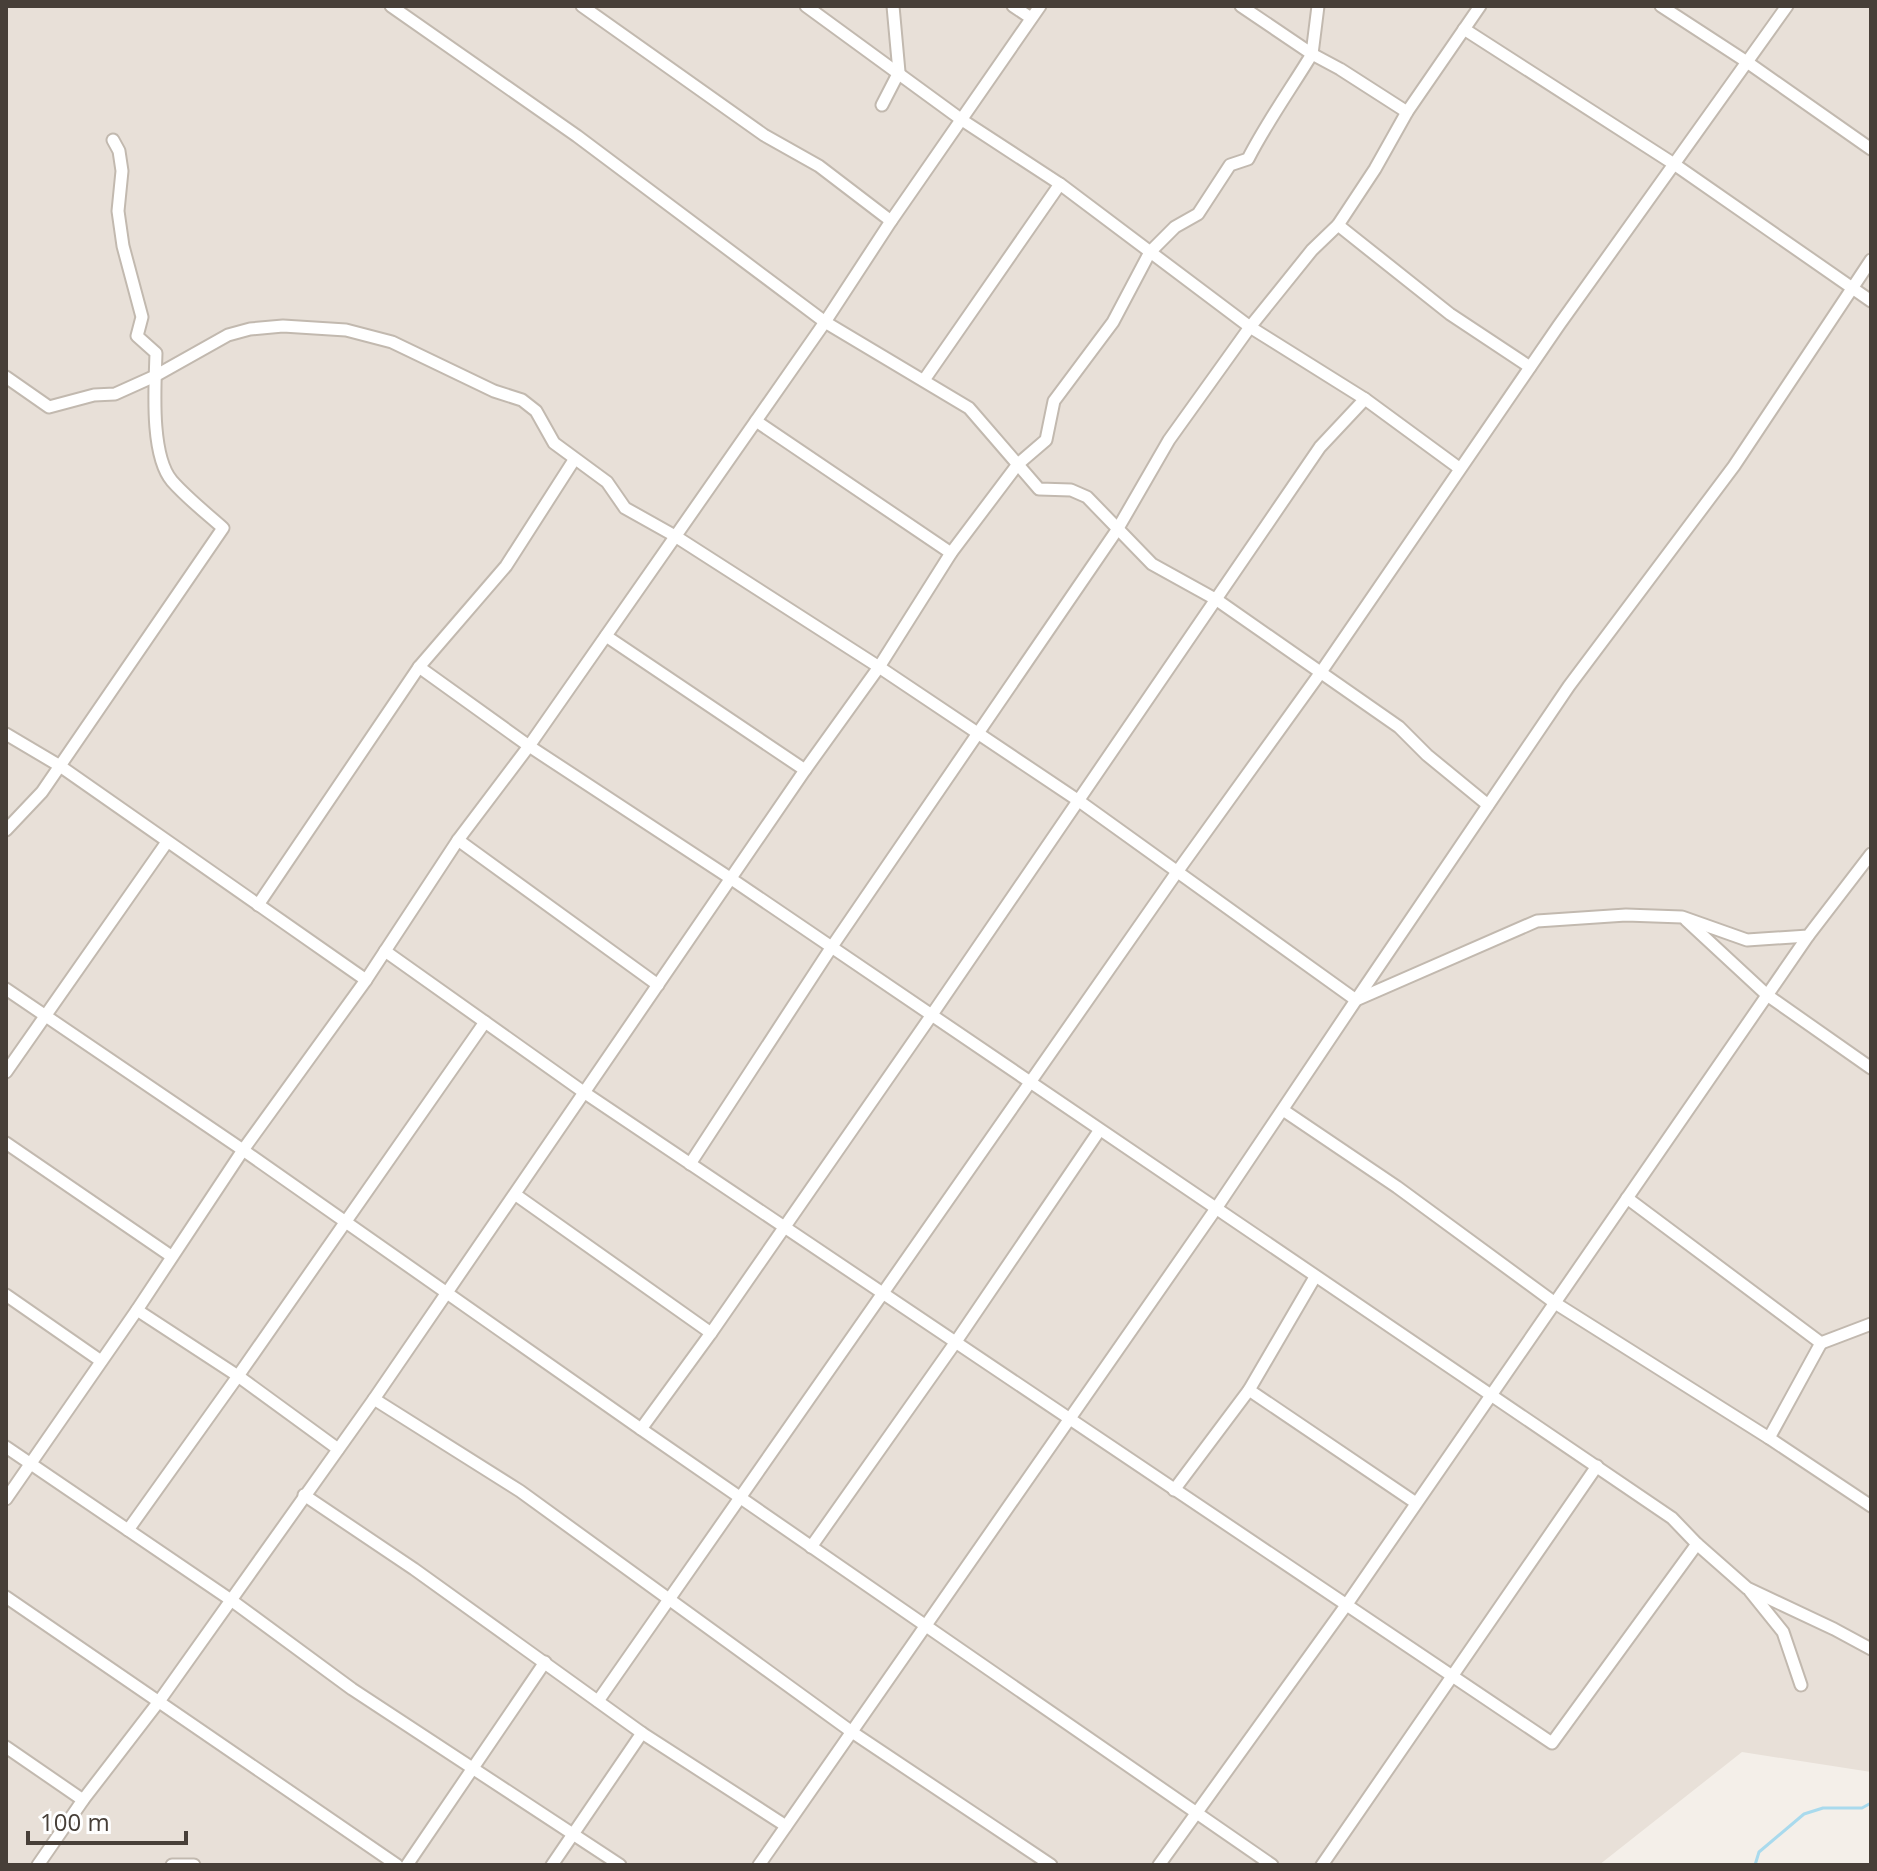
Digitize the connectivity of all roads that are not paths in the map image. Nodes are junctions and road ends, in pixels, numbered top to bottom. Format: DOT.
graph roads {
  1 [pos="391,6"];
  2 [pos="582,6"];
  3 [pos="806,6"];
  4 [pos="893,6"];
  5 [pos="1013,6"];
  6 [pos="1040,6"];
  7 [pos="1241,6"];
  8 [pos="1318,6"];
  9 [pos="1480,6"];
  10 [pos="1661,6"];
  11 [pos="1787,6"];
  12 [pos="1031,18"];
  13 [pos="1464,29"];
  14 [pos="1312,54"];
  15 [pos="1747,62"];
  16 [pos="899,72"];
  17 [pos="882,105"];
  18 [pos="1407,112"];
  19 [pos="962,120"];
  20 [pos="113,140"];
  21 [pos="1871,149"];
  22 [pos="1674,164"];
  23 [pos="1060,184"];
  24 [pos="891,221"];
  25 [pos="1338,225"];
  26 [pos="1150,252"];
  27 [pos="1871,260"];
  28 [pos="1852,288"];
  29 [pos="1871,301"];
  30 [pos="825,322"];
  31 [pos="1250,327"];
  32 [pos="1530,367"];
  33 [pos="155,376"];
  34 [pos="6,377"];
  35 [pos="924,380"];
  36 [pos="1365,399"];
  37 [pos="756,421"];
  38 [pos="574,460"];
  39 [pos="1018,464"];
  40 [pos="1459,468"];
  41 [pos="1117,530"];
  42 [pos="675,536"];
  43 [pos="951,553"];
  44 [pos="1217,600"];
  45 [pos="606,636"];
  46 [pos="419,667"];
  47 [pos="879,667"];
  48 [pos="1321,672"];
  49 [pos="6,734"];
  50 [pos="979,735"];
  51 [pos="529,746"];
  52 [pos="60,766"];
  53 [pos="805,770"];
  54 [pos="1079,801"];
  55 [pos="1488,805"];
  56 [pos="6,830"];
  57 [pos="458,840"];
  58 [pos="167,842"];
  59 [pos="1871,854"];
  60 [pos="1177,872"];
  61 [pos="730,878"];
  62 [pos="258,905"];
  63 [pos="1682,917"];
  64 [pos="1808,936"];
  65 [pos="831,948"];
  66 [pos="385,951"];
  67 [pos="366,980"];
  68 [pos="658,985"];
  69 [pos="6,989"];
  70 [pos="1767,995"];
  71 [pos="1356,1000"];
  72 [pos="44,1014"];
  73 [pos="931,1016"];
  74 [pos="485,1022"];
  75 [pos="1871,1068"];
  76 [pos="6,1072"];
  77 [pos="1029,1083"];
  78 [pos="585,1093"];
  79 [pos="1283,1110"];
  80 [pos="1099,1131"];
  81 [pos="6,1143"];
  82 [pos="243,1150"];
  83 [pos="690,1164"];
  84 [pos="516,1195"];
  85 [pos="1627,1198"];
  86 [pos="1215,1210"];
  87 [pos="345,1222"];
  88 [pos="783,1227"];
  89 [pos="171,1256"];
  90 [pos="1315,1277"];
  91 [pos="446,1293"];
  92 [pos="882,1293"];
  93 [pos="6,1295"];
  94 [pos="1555,1303"];
  95 [pos="137,1310"];
  96 [pos="1871,1324"];
  97 [pos="711,1333"];
  98 [pos="955,1343"];
  99 [pos="1821,1343"];
  100 [pos="101,1361"];
  101 [pos="238,1376"];
  102 [pos="1249,1390"];
  103 [pos="1491,1396"];
  104 [pos="374,1399"];
  105 [pos="1070,1421"];
  106 [pos="641,1429"];
  107 [pos="1769,1438"];
  108 [pos="6,1447"];
  109 [pos="338,1449"];
  110 [pos="31,1464"];
  111 [pos="1597,1466"];
  112 [pos="1174,1490"];
  113 [pos="304,1495"];
  114 [pos="740,1496"];
  115 [pos="6,1499"];
  116 [pos="1416,1503"];
  117 [pos="1871,1506"];
  118 [pos="128,1530"];
  119 [pos="1697,1544"];
  120 [pos="811,1547"];
  121 [pos="1747,1588"];
  122 [pos="6,1597"];
  123 [pos="231,1600"];
  124 [pos="670,1601"];
  125 [pos="1347,1604"];
  126 [pos="924,1626"];
  127 [pos="1871,1649"];
  128 [pos="545,1662"];
  129 [pos="1452,1678"];
  130 [pos="1801,1685"];
  131 [pos="160,1700"];
  132 [pos="598,1701"];
  133 [pos="852,1732"];
  134 [pos="642,1733"];
  135 [pos="6,1747"];
  136 [pos="472,1767"];
  137 [pos="83,1800"];
  138 [pos="1197,1813"];
  139 [pos="786,1826"];
  140 [pos="573,1834"];
  141 [pos="38,1865"];
  142 [pos="172,1865"];
  143 [pos="194,1865"];
  144 [pos="397,1865"];
  145 [pos="407,1865"];
  146 [pos="552,1865"];
  147 [pos="620,1865"];
  148 [pos="759,1865"];
  149 [pos="1051,1865"];
  150 [pos="1159,1865"];
  151 [pos="1272,1865"];
  152 [pos="1322,1865"];
  1 -- 30 [label="street"];
  2 -- 24 [label="street"];
  3 -- 16 [label="street"];
  4 -- 16 [label="street"];
  5 -- 12 [label="street"];
  6 -- 12 [label="street"];
  7 -- 14 [label="street"];
  8 -- 14 [label="street"];
  9 -- 13 [label="street"];
  10 -- 15 [label="street"];
  11 -- 15 [label="street"];
  12 -- 19 [label="street"];
  13 -- 18 [label="street"];
  13 -- 22 [label="street"];
  14 -- 18 [label="street"];
  14 -- 26 [label="street"];
  15 -- 21 [label="street"];
  15 -- 22 [label="street"];
  16 -- 17 [label="street"];
  16 -- 19 [label="street"];
  18 -- 25 [label="street"];
  19 -- 23 [label="street"];
  19 -- 24 [label="street"];
  20 -- 33 [label="street"];
  22 -- 28 [label="street"];
  22 -- 32 [label="street"];
  23 -- 26 [label="street"];
  23 -- 35 [label="street"];
  24 -- 30 [label="street"];
  25 -- 31 [label="street"];
  25 -- 32 [label="street"];
  26 -- 31 [label="street"];
  26 -- 39 [label="street"];
  27 -- 28 [label="street"];
  28 -- 29 [label="street"];
  28 -- 55 [label="street"];
  30 -- 35 [label="street"];
  30 -- 37 [label="street"];
  31 -- 36 [label="street"];
  31 -- 41 [label="street"];
  32 -- 40 [label="street"];
  33 -- 34 [label="street"];
  33 -- 38 [label="street"];
  33 -- 52 [label="street"];
  35 -- 39 [label="street"];
  36 -- 40 [label="street"];
  36 -- 44 [label="street"];
  37 -- 42 [label="street"];
  37 -- 43 [label="street"];
  38 -- 42 [label="street"];
  38 -- 46 [label="street"];
  39 -- 41 [label="street"];
  39 -- 43 [label="street"];
  40 -- 48 [label="street"];
  41 -- 44 [label="street"];
  41 -- 50 [label="street"];
  42 -- 45 [label="street"];
  42 -- 47 [label="street"];
  43 -- 47 [label="street"];
  44 -- 48 [label="street"];
  44 -- 54 [label="street"];
  45 -- 51 [label="street"];
  45 -- 53 [label="street"];
  46 -- 51 [label="street"];
  46 -- 62 [label="street"];
  47 -- 50 [label="street"];
  47 -- 53 [label="street"];
  48 -- 55 [label="street"];
  48 -- 60 [label="street"];
  49 -- 52 [label="street"];
  50 -- 54 [label="street"];
  50 -- 65 [label="street"];
  51 -- 57 [label="street"];
  51 -- 61 [label="street"];
  52 -- 56 [label="street"];
  52 -- 58 [label="street"];
  53 -- 61 [label="street"];
  54 -- 60 [label="street"];
  54 -- 73 [label="street"];
  55 -- 71 [label="street"];
  57 -- 66 [label="street"];
  57 -- 68 [label="street"];
  58 -- 62 [label="street"];
  58 -- 72 [label="street"];
  59 -- 64 [label="street"];
  60 -- 71 [label="street"];
  60 -- 77 [label="street"];
  61 -- 65 [label="street"];
  61 -- 68 [label="street"];
  62 -- 67 [label="street"];
  63 -- 64 [label="street"];
  63 -- 70 [label="street"];
  63 -- 71 [label="street"];
  64 -- 70 [label="street"];
  65 -- 73 [label="street"];
  65 -- 83 [label="street"];
  66 -- 67 [label="street"];
  66 -- 74 [label="street"];
  67 -- 82 [label="street"];
  68 -- 78 [label="street"];
  69 -- 72 [label="street"];
  70 -- 75 [label="street"];
  70 -- 85 [label="street"];
  71 -- 79 [label="street"];
  72 -- 76 [label="street"];
  72 -- 82 [label="street"];
  73 -- 77 [label="street"];
  73 -- 88 [label="street"];
  74 -- 78 [label="street"];
  74 -- 87 [label="street"];
  77 -- 80 [label="street"];
  77 -- 92 [label="street"];
  78 -- 83 [label="street"];
  78 -- 84 [label="street"];
  79 -- 86 [label="street"];
  79 -- 94 [label="street"];
  80 -- 86 [label="street"];
  80 -- 98 [label="street"];
  81 -- 89 [label="street"];
  82 -- 87 [label="street"];
  82 -- 89 [label="street"];
  83 -- 88 [label="street"];
  84 -- 91 [label="street"];
  84 -- 97 [label="street"];
  85 -- 94 [label="street"];
  85 -- 99 [label="street"];
  86 -- 90 [label="street"];
  86 -- 105 [label="street"];
  87 -- 91 [label="street"];
  87 -- 101 [label="street"];
  88 -- 92 [label="street"];
  88 -- 97 [label="street"];
  89 -- 95 [label="street"];
  90 -- 102 [label="street"];
  90 -- 103 [label="street"];
  91 -- 104 [label="street"];
  91 -- 106 [label="street"];
  92 -- 98 [label="street"];
  92 -- 114 [label="street"];
  93 -- 100 [label="street"];
  94 -- 103 [label="street"];
  94 -- 107 [label="street"];
  95 -- 100 [label="street"];
  95 -- 101 [label="street"];
  96 -- 99 [label="street"];
  97 -- 106 [label="street"];
  98 -- 105 [label="street"];
  98 -- 120 [label="street"];
  99 -- 107 [label="street"];
  100 -- 110 [label="street"];
  101 -- 109 [label="street"];
  101 -- 118 [label="street"];
  102 -- 112 [label="street"];
  102 -- 116 [label="street"];
  103 -- 111 [label="street"];
  103 -- 116 [label="street"];
  104 -- 109 [label="street"];
  104 -- 124 [label="street"];
  105 -- 112 [label="street"];
  105 -- 126 [label="street"];
  106 -- 114 [label="street"];
  107 -- 117 [label="street"];
  108 -- 110 [label="street"];
  109 -- 113 [label="street"];
  110 -- 115 [label="street"];
  110 -- 118 [label="street"];
  111 -- 119 [label="street"];
  111 -- 129 [label="street"];
  112 -- 125 [label="street"];
  113 -- 123 [label="street"];
  113 -- 128 [label="street"];
  114 -- 120 [label="street"];
  114 -- 124 [label="street"];
  116 -- 125 [label="street"];
  118 -- 123 [label="street"];
  119 -- 121 [label="street"];
  119 -- 129 [label="street"];
  120 -- 126 [label="street"];
  121 -- 127 [label="street"];
  121 -- 130 [label="street"];
  122 -- 131 [label="street"];
  123 -- 131 [label="street"];
  123 -- 136 [label="street"];
  124 -- 132 [label="street"];
  124 -- 133 [label="street"];
  125 -- 129 [label="street"];
  125 -- 138 [label="street"];
  126 -- 133 [label="street"];
  126 -- 138 [label="street"];
  128 -- 132 [label="street"];
  128 -- 136 [label="street"];
  129 -- 152 [label="street"];
  131 -- 137 [label="street"];
  131 -- 144 [label="street"];
  132 -- 134 [label="street"];
  133 -- 139 [label="street"];
  133 -- 149 [label="street"];
  134 -- 139 [label="street"];
  134 -- 140 [label="street"];
  135 -- 137 [label="street"];
  136 -- 140 [label="street"];
  136 -- 145 [label="street"];
  137 -- 141 [label="street"];
  138 -- 150 [label="street"];
  138 -- 151 [label="street"];
  139 -- 148 [label="street"];
  140 -- 146 [label="street"];
  140 -- 147 [label="street"];
  142 -- 143 [label="street"];
}
